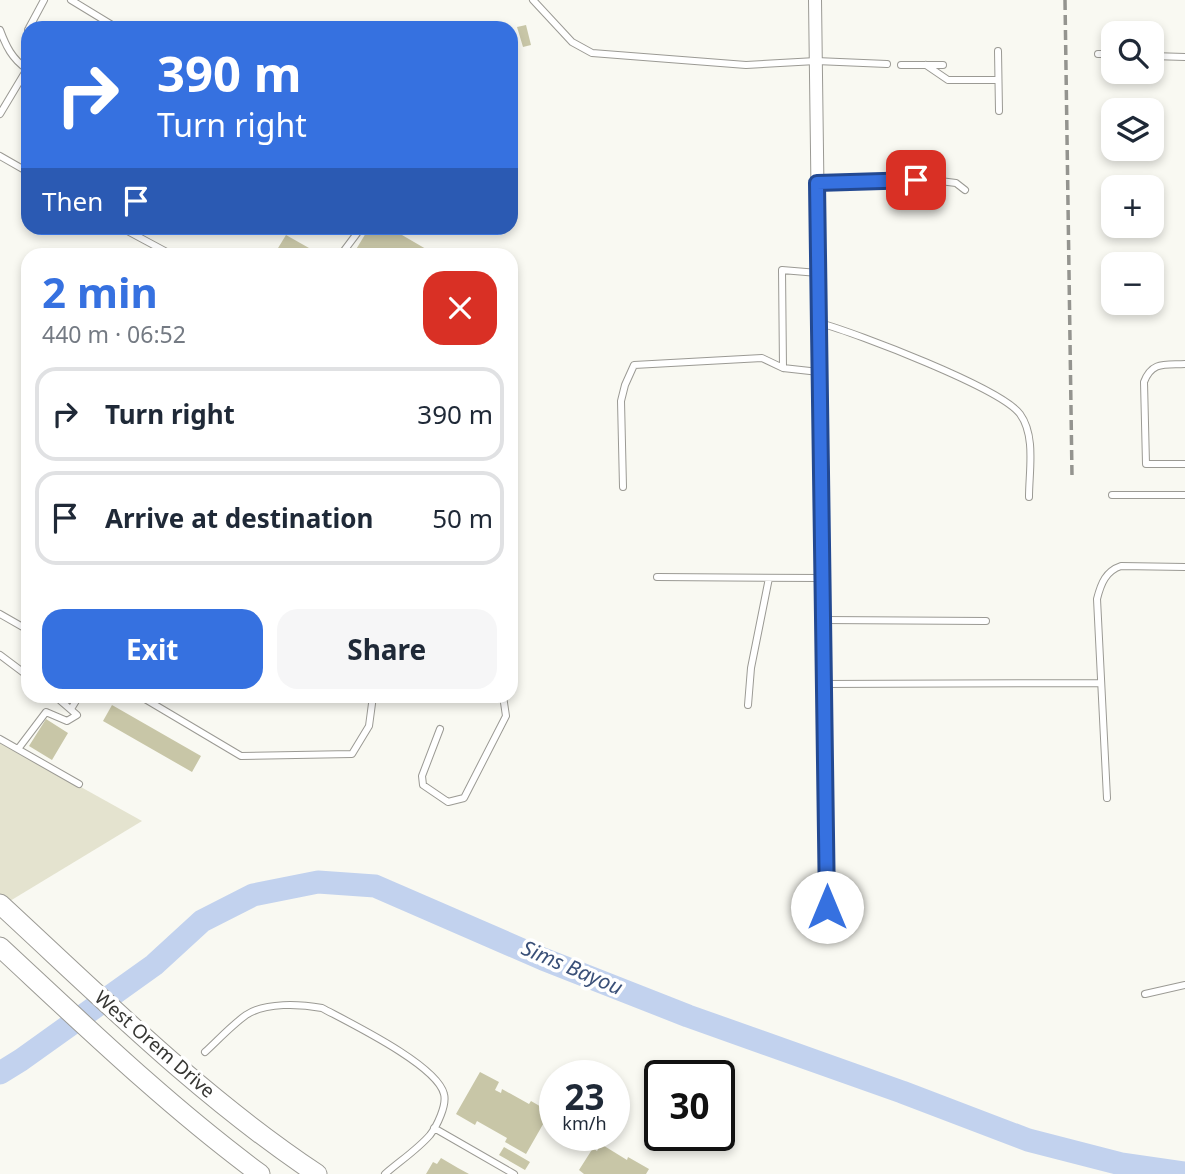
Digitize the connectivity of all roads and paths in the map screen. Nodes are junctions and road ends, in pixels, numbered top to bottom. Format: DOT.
graph roads {
  1 [pos="44,0"];
  2 [pos="71,0"];
  3 [pos="533,0"];
  4 [pos="815,0"];
  5 [pos="32,21"];
  6 [pos="106,21"];
  7 [pos="0,30"];
  8 [pos="998,51"];
  9 [pos="1164,56"];
  10 [pos="1185,57"];
  11 [pos="816,61"];
  12 [pos="887,64"];
  13 [pos="21,65"];
  14 [pos="901,65"];
  15 [pos="926,65"];
  16 [pos="943,65"];
  17 [pos="21,79"];
  18 [pos="998,80"];
  19 [pos="999,111"];
  20 [pos="0,114"];
  21 [pos="0,156"];
  22 [pos="21,168"];
  23 [pos="817,183"];
  24 [pos="965,190"];
  25 [pos="135,235"];
  26 [pos="159,248"];
  27 [pos="818,273"];
  28 [pos="818,323"];
  29 [pos="1185,364"];
  30 [pos="783,369"];
  31 [pos="819,372"];
  32 [pos="1185,464"];
  33 [pos="623,487"];
  34 [pos="1112,495"];
  35 [pos="1185,495"];
  36 [pos="1028,497"];
  37 [pos="1185,567"];
  38 [pos="657,578"];
  39 [pos="769,578"];
  40 [pos="821,578"];
  41 [pos="0,614"];
  42 [pos="822,620"];
  43 [pos="986,621"];
  44 [pos="21,626"];
  45 [pos="0,655"];
  46 [pos="21,671"];
  47 [pos="1101,683"];
  48 [pos="822,684"];
  49 [pos="64,703"];
  50 [pos="75,703"];
  51 [pos="152,703"];
  52 [pos="372,703"];
  53 [pos="504,703"];
  54 [pos="748,705"];
  55 [pos="71,709"];
  56 [pos="440,729"];
  57 [pos="0,739"];
  58 [pos="18,749"];
  59 [pos="79,785"];
  60 [pos="1107,798"];
  61 [pos="0,904"];
  62 [pos="827,907"];
  63 [pos="0,947"];
  64 [pos="1185,985"];
  65 [pos="1145,994"];
  66 [pos="205,1052"];
  67 [pos="434,1128"];
  68 [pos="260,1174"];
  69 [pos="317,1174"];
  70 [pos="385,1174"];
  71 [pos="514,1174"];
  1 -- 5 [label="lane"];
  2 -- 6 [label="lane"];
  3 -- 11 [label="lane"];
  4 -- 11 [label="street"];
  7 -- 13 [label="lane"];
  8 -- 18 [label="lane"];
  9 -- 10 [label="lane"];
  11 -- 12 [label="lane"];
  11 -- 23 [label="street"];
  14 -- 15 [label="lane"];
  15 -- 16 [label="lane"];
  15 -- 18 [label="lane"];
  17 -- 20 [label="lane"];
  18 -- 19 [label="lane"];
  21 -- 22 [label="lane"];
  23 -- 24 [label="lane"];
  23 -- 27 [label="street"];
  25 -- 26 [label="lane"];
  27 -- 28 [label="street"];
  27 -- 30 [label="lane"];
  28 -- 31 [label="street"];
  28 -- 36 [label="lane"];
  29 -- 32 [label="lane"];
  30 -- 31 [label="lane"];
  30 -- 33 [label="lane"];
  31 -- 40 [label="street"];
  34 -- 35 [label="lane"];
  37 -- 47 [label="lane"];
  38 -- 39 [label="lane"];
  39 -- 40 [label="lane"];
  39 -- 54 [label="lane"];
  40 -- 42 [label="street"];
  41 -- 44 [label="lane"];
  42 -- 43 [label="lane"];
  42 -- 48 [label="street"];
  45 -- 46 [label="lane"];
  47 -- 48 [label="lane"];
  47 -- 60 [label="lane"];
  48 -- 62 [label="street"];
  49 -- 55 [label="lane"];
  50 -- 55 [label="lane"];
  51 -- 52 [label="lane"];
  53 -- 56 [label="lane"];
  55 -- 58 [label="lane"];
  57 -- 58 [label="lane"];
  58 -- 59 [label="lane"];
  61 -- 69 [label="main road, West Orem Drive"];
  63 -- 68 [label="main road, West Orem Drive"];
  64 -- 65 [label="lane"];
  66 -- 67 [label="lane"];
  67 -- 70 [label="lane"];
  67 -- 71 [label="lane"];
}
